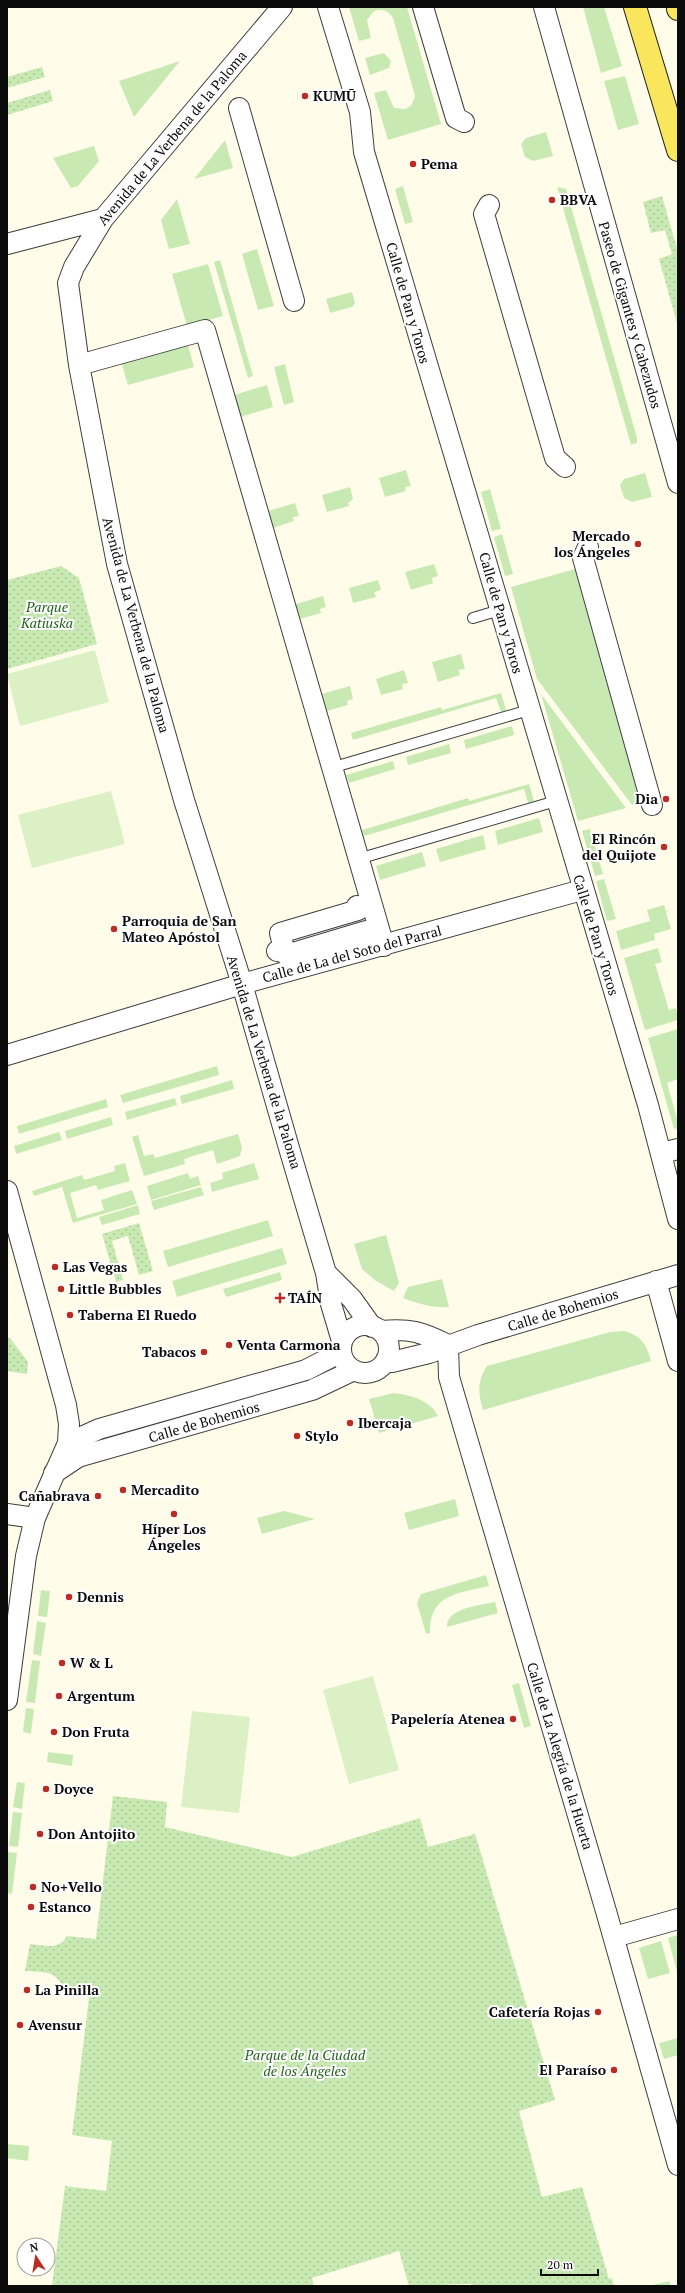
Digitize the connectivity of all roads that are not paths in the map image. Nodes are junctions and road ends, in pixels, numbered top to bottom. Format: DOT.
graph roads {
  1 [pos="282,7"];
  2 [pos="328,7"];
  3 [pos="424,7"];
  4 [pos="544,7"];
  5 [pos="635,7"];
  6 [pos="239,108"];
  7 [pos="464,122"];
  8 [pos="678,150"];
  9 [pos="489,205"];
  10 [pos="102,219"];
  11 [pos="7,244"];
  12 [pos="294,301"];
  13 [pos="79,365"];
  14 [pos="564,467"];
  15 [pos="678,483"];
  16 [pos="588,547"];
  17 [pos="500,610"];
  18 [pos="473,618"];
  19 [pos="529,710"];
  20 [pos="337,768"];
  21 [pos="556,801"];
  22 [pos="652,805"];
  23 [pos="358,859"];
  24 [pos="582,890"];
  25 [pos="384,946"];
  26 [pos="284,953"];
  27 [pos="242,984"];
  28 [pos="7,1055"];
  29 [pos="670,1151"];
  30 [pos="7,1191"];
  31 [pos="678,1219"];
  32 [pos="326,1273"];
  33 [pos="678,1275"];
  34 [pos="656,1281"];
  35 [pos="376,1329"];
  36 [pos="448,1346"];
  37 [pos="342,1347"];
  38 [pos="386,1360"];
  39 [pos="678,1361"];
  40 [pos="354,1370"];
  41 [pos="68,1443"];
  42 [pos="54,1474"];
  43 [pos="7,1514"];
  44 [pos="35,1518"];
  45 [pos="7,1700"];
  46 [pos="678,1919"];
  47 [pos="614,1937"];
  48 [pos="678,2165"];
  1 -- 10 [label="street, Avenida de La Verbena de la Paloma"];
  2 -- 17 [label="street, Calle de Pan y Toros"];
  3 -- 7 [label="street"];
  4 -- 15 [label="street, Paseo de Gigantes y Cabezudos"];
  5 -- 8 [label="main road"];
  6 -- 12 [label="street"];
  9 -- 14 [label="street"];
  10 -- 11 [label="street"];
  10 -- 13 [label="street, Avenida de La Verbena de la Paloma"];
  13 -- 20 [label="street"];
  13 -- 27 [label="street, Avenida de La Verbena de la Paloma"];
  16 -- 22 [label="street"];
  17 -- 18 [label="lane"];
  17 -- 19 [label="street, Calle de Pan y Toros"];
  19 -- 20 [label="lane"];
  19 -- 21 [label="street, Calle de Pan y Toros"];
  20 -- 23 [label="street"];
  21 -- 23 [label="lane"];
  21 -- 24 [label="street, Calle de Pan y Toros"];
  23 -- 25 [label="street"];
  24 -- 25 [label="street, Calle de La del Soto del Parral"];
  24 -- 29 [label="street, Calle de Pan y Toros"];
  25 -- 27 [label="street, Calle de La del Soto del Parral"];
  26 -- 26 [label="street"];
  27 -- 28 [label="street, Calle de La del Soto del Parral"];
  27 -- 32 [label="street, Avenida de La Verbena de la Paloma"];
  29 -- 31 [label="street, Calle de Pan y Toros"];
  30 -- 41 [label="street"];
  32 -- 35 [label="street, Avenida de La Verbena de la Paloma"];
  32 -- 37 [label="street, Avenida de La Verbena de la Paloma"];
  33 -- 34 [label="street, Calle de Bohemios"];
  34 -- 36 [label="street, Calle de Bohemios"];
  34 -- 39 [label="street"];
  35 -- 36 [label="street"];
  35 -- 37 [label="street"];
  35 -- 38 [label="street"];
  36 -- 38 [label="street, Calle de Bohemios"];
  36 -- 47 [label="street, Calle de La Alegría de la Huerta"];
  37 -- 40 [label="street"];
  37 -- 41 [label="street, Calle de Bohemios"];
  38 -- 40 [label="street"];
  40 -- 42 [label="street, Calle de Bohemios"];
  41 -- 42 [label="street"];
  42 -- 44 [label="street"];
  43 -- 44 [label="street"];
  44 -- 45 [label="street"];
  46 -- 47 [label="street"];
  47 -- 48 [label="street, Calle de La Alegría de la Huerta"];
}
